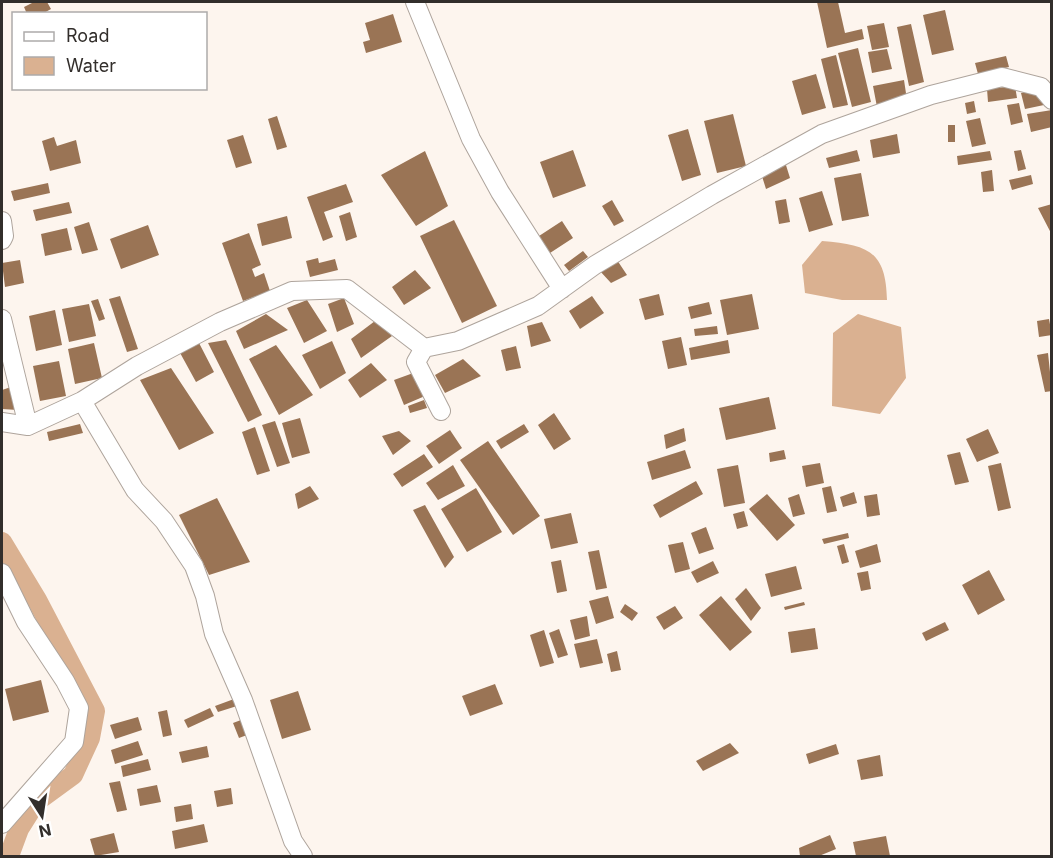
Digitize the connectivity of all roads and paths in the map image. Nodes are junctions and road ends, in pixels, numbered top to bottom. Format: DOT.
graph roads {
  1 [pos="415,2"];
  2 [pos="1052,100"];
  3 [pos="2,221"];
  4 [pos="2,240"];
  5 [pos="562,289"];
  6 [pos="2,319"];
  7 [pos="424,348"];
  8 [pos="82,401"];
  9 [pos="441,411"];
  10 [pos="2,422"];
  11 [pos="28,426"];
  12 [pos="2,573"];
  13 [pos="2,824"];
  14 [pos="303,856"];
  1 -- 5 [label="street"];
  2 -- 5 [label="street"];
  3 -- 4 [label="street"];
  5 -- 7 [label="street"];
  6 -- 11 [label="street"];
  7 -- 8 [label="street"];
  7 -- 9 [label="street"];
  8 -- 11 [label="street"];
  8 -- 14 [label="street"];
  10 -- 11 [label="street"];
  12 -- 13 [label="street"];
}
